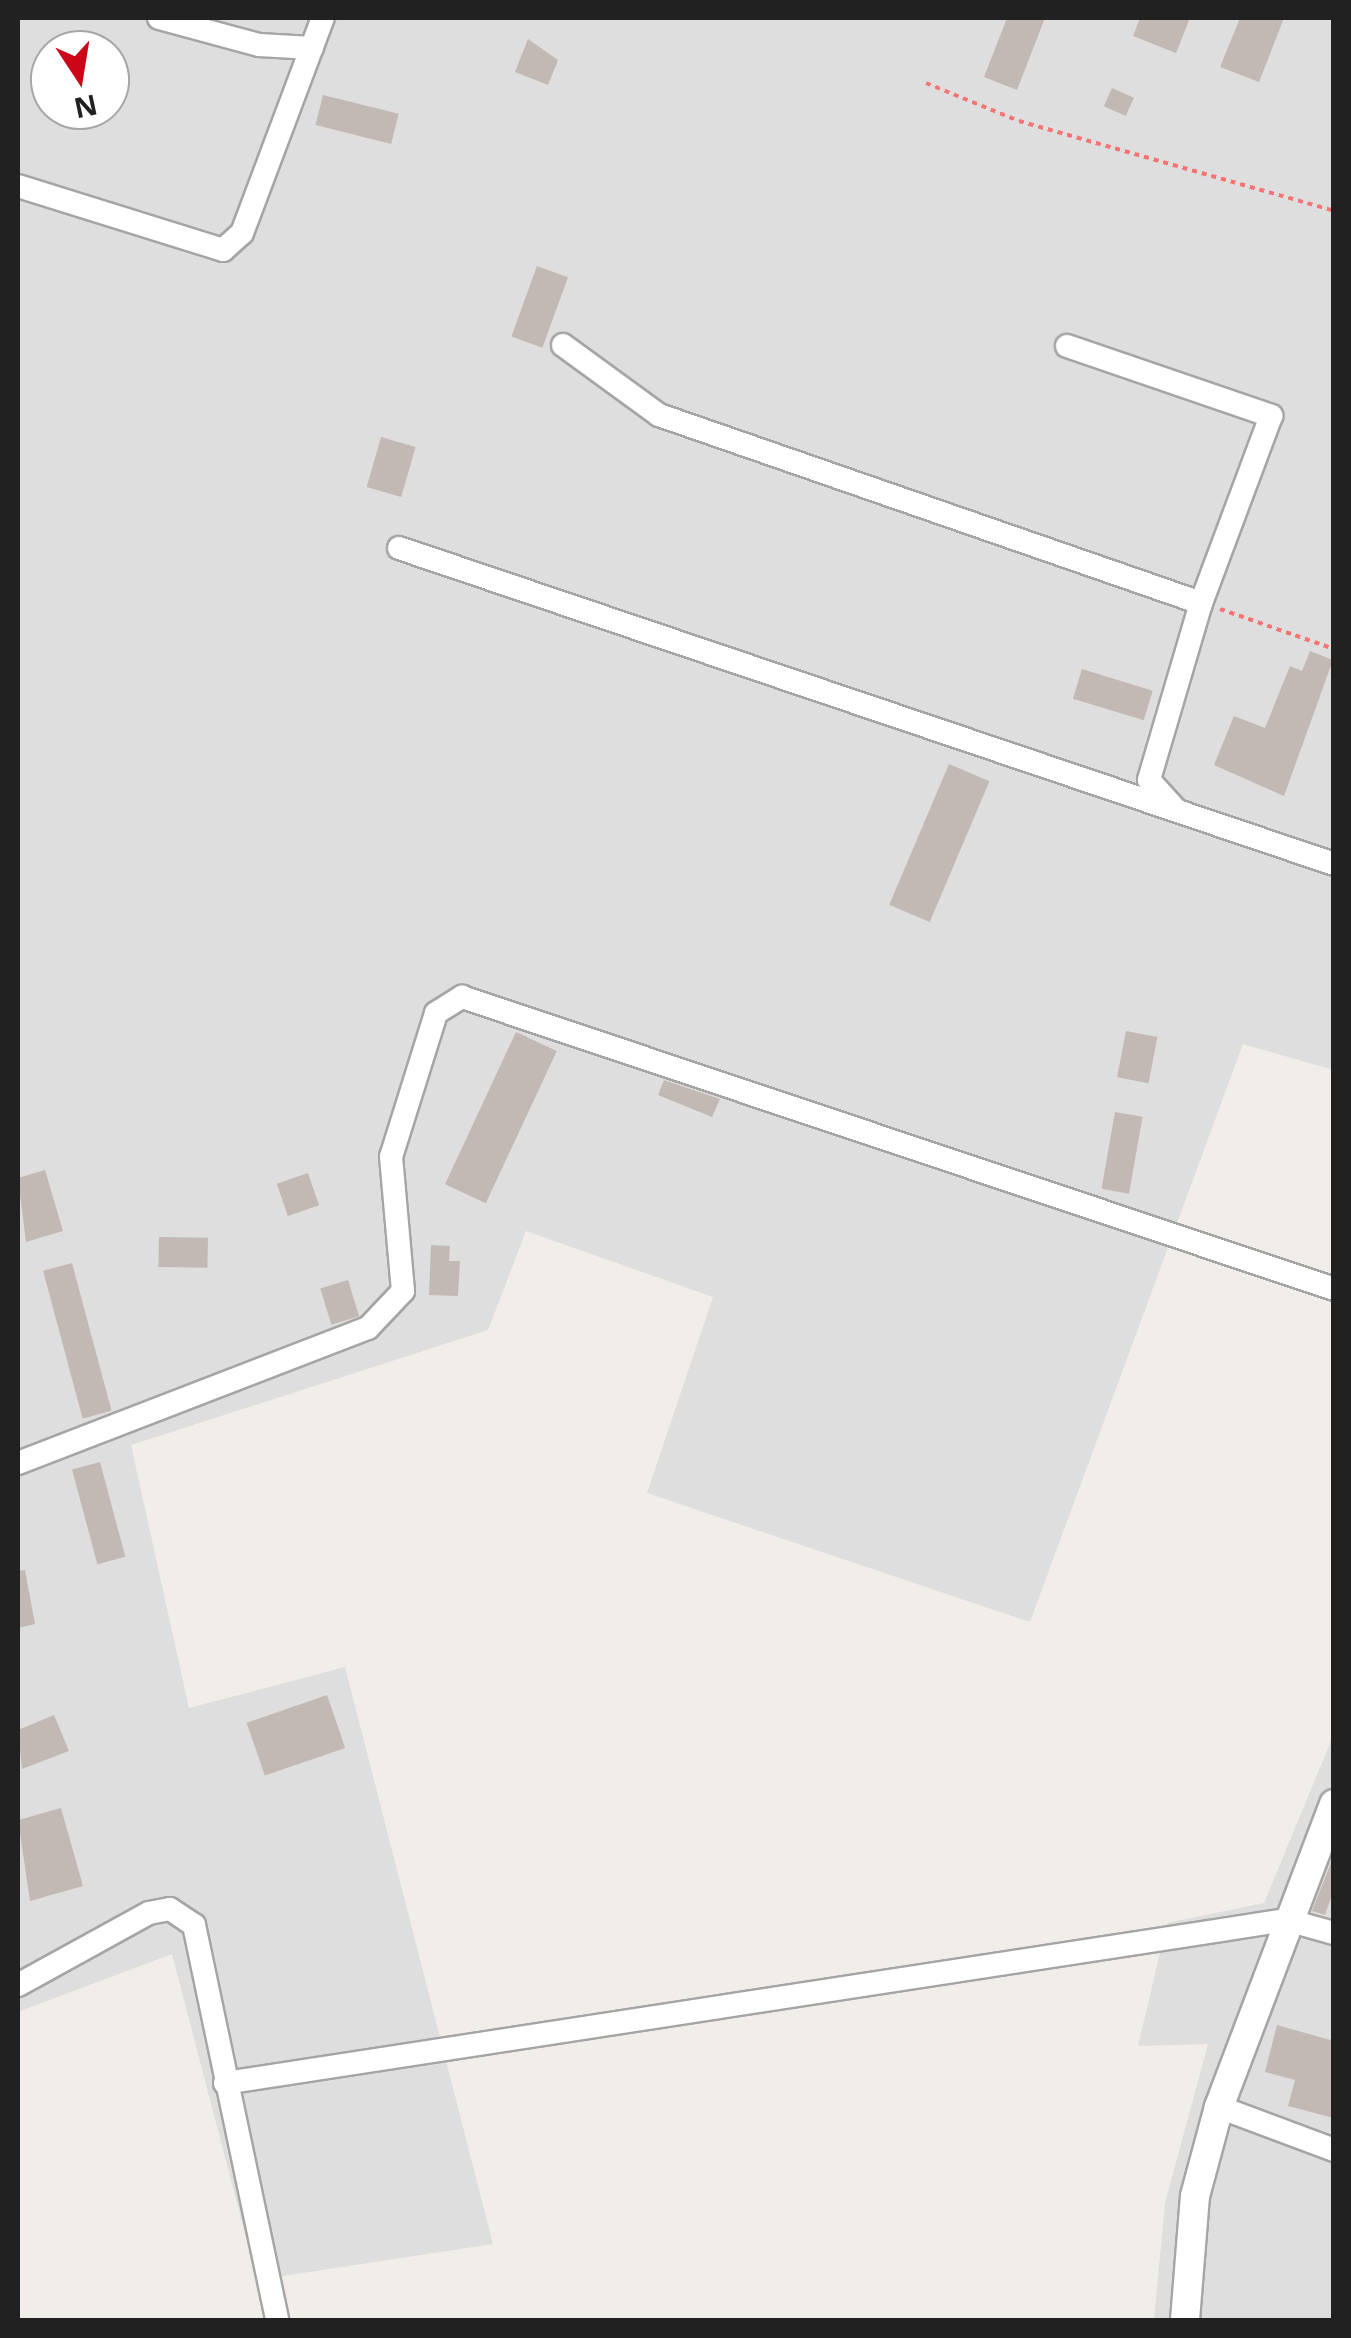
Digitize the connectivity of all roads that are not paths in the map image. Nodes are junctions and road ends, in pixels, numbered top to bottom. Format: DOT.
graph roads {
  1 [pos="159,18"];
  2 [pos="323,18"];
  3 [pos="312,48"];
  4 [pos="18,186"];
  5 [pos="563,346"];
  6 [pos="1068,346"];
  7 [pos="399,548"];
  8 [pos="1202,603"];
  9 [pos="1178,812"];
  10 [pos="1334,864"];
  11 [pos="1334,1289"];
  12 [pos="18,1462"];
  13 [pos="1334,1804"];
  14 [pos="1287,1920"];
  15 [pos="1334,1933"];
  16 [pos="18,1985"];
  17 [pos="225,2083"];
  18 [pos="1219,2107"];
  19 [pos="1334,2150"];
  20 [pos="277,2320"];
  21 [pos="1185,2320"];
  1 -- 3 [label="street"];
  2 -- 3 [label="street"];
  3 -- 4 [label="street"];
  5 -- 8 [label="street"];
  6 -- 8 [label="street"];
  7 -- 9 [label="street"];
  8 -- 9 [label="street"];
  9 -- 10 [label="street"];
  11 -- 12 [label="street"];
  13 -- 14 [label="street"];
  14 -- 15 [label="street"];
  14 -- 17 [label="street"];
  14 -- 18 [label="street"];
  16 -- 17 [label="street"];
  17 -- 20 [label="street"];
  18 -- 19 [label="street"];
  18 -- 21 [label="street"];
}
